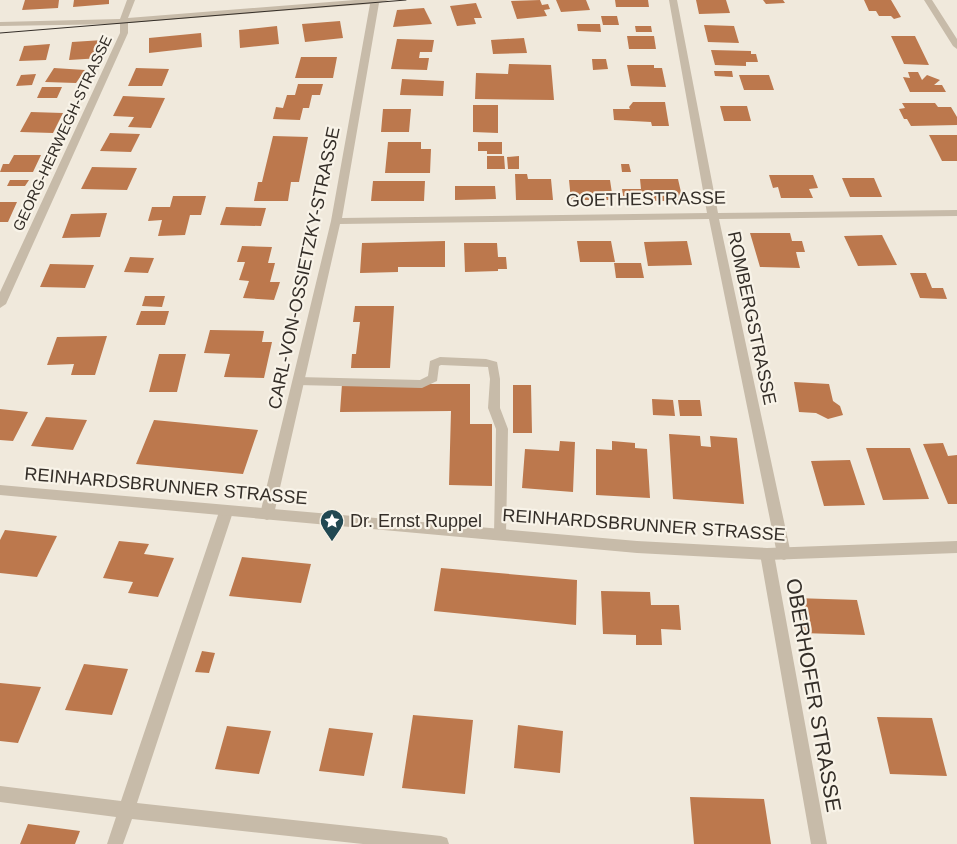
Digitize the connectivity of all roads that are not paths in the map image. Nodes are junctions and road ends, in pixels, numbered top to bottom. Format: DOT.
graph roads {
  1 [pos="131,0"];
  2 [pos="378,0"];
  3 [pos="673,0"];
  4 [pos="928,0"];
  5 [pos="124,21"];
  6 [pos="0,24"];
  7 [pos="957,46"];
  8 [pos="957,213"];
  9 [pos="713,216"];
  10 [pos="336,221"];
  11 [pos="0,304"];
  12 [pos="298,381"];
  13 [pos="0,490"];
  14 [pos="226,512"];
  15 [pos="267,514"];
  16 [pos="500,535"];
  17 [pos="957,547"];
  18 [pos="767,554"];
  19 [pos="784,554"];
  20 [pos="0,794"];
  21 [pos="126,810"];
  22 [pos="115,844"];
  23 [pos="440,844"];
  24 [pos="819,844"];
  1 -- 5 [label="street, GEORG-HERWEGH-STRASSE"];
  2 -- 5 [label="street"];
  2 -- 10 [label="street, CARL-VON-OSSIETZKY-STRASSE"];
  3 -- 9 [label="street, ROMBERGSTRASSE"];
  4 -- 7 [label="street"];
  5 -- 6 [label="street"];
  5 -- 11 [label="street, GEORG-HERWEGH-STRASSE"];
  8 -- 9 [label="street, GOETHESTRASSE"];
  9 -- 10 [label="street, GOETHESTRASSE"];
  9 -- 19 [label="street, ROMBERGSTRASSE"];
  10 -- 12 [label="street, CARL-VON-OSSIETZKY-STRASSE"];
  12 -- 15 [label="street, CARL-VON-OSSIETZKY-STRASSE"];
  12 -- 16 [label="lane"];
  13 -- 14 [label="street, REINHARDSBRUNNER STRASSE"];
  14 -- 15 [label="street, REINHARDSBRUNNER STRASSE"];
  14 -- 21 [label="street"];
  15 -- 16 [label="street, REINHARDSBRUNNER STRASSE"];
  16 -- 18 [label="street, REINHARDSBRUNNER STRASSE"];
  17 -- 19 [label="street, REINHARDSBRUNNER STRASSE"];
  18 -- 19 [label="street, REINHARDSBRUNNER STRASSE"];
  18 -- 24 [label="street, OBERHOFER STRASSE"];
  20 -- 21 [label="street"];
  21 -- 22 [label="street"];
  21 -- 23 [label="street"];
}
